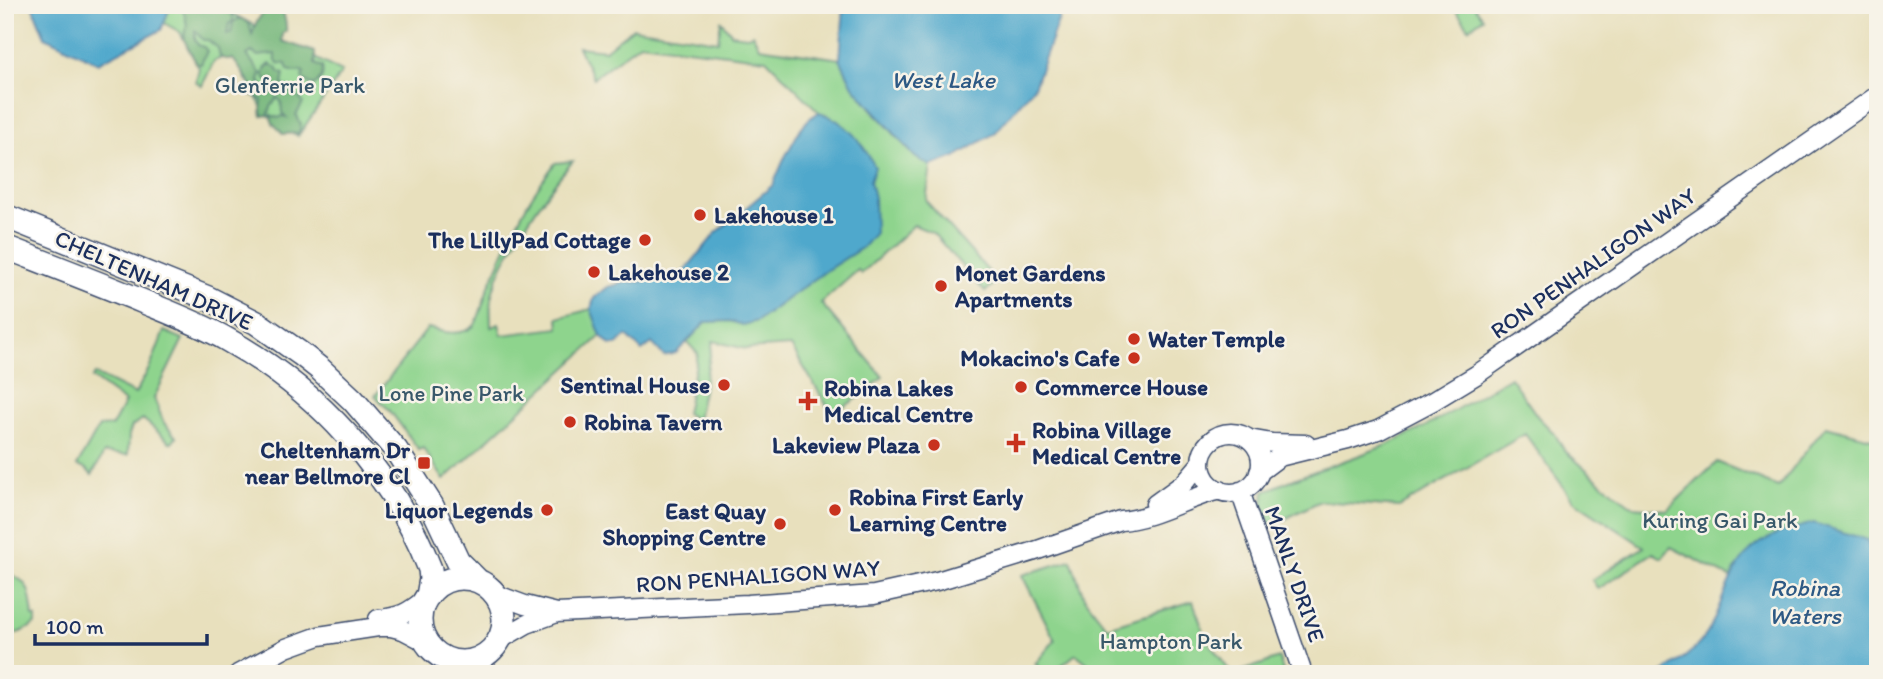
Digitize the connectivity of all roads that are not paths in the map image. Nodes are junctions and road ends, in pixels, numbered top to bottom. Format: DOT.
graph roads {
  1 [pos="1878,95"];
  2 [pos="5,216"];
  3 [pos="5,247"];
  4 [pos="1249,439"];
  5 [pos="1323,445"];
  6 [pos="1201,463"];
  7 [pos="1259,472"];
  8 [pos="1220,490"];
  9 [pos="1240,491"];
  10 [pos="1121,521"];
  11 [pos="486,587"];
  12 [pos="426,597"];
  13 [pos="557,613"];
  14 [pos="319,636"];
  15 [pos="495,646"];
  16 [pos="435,657"];
  17 [pos="238,674"];
  18 [pos="476,674"];
  19 [pos="1303,674"];
  1 -- 5 [label="street, RON PENHALIGON WAY"];
  2 -- 11 [label="main road, CHELTENHAM DRIVE"];
  3 -- 12 [label="main road, CHELTENHAM DRIVE"];
  4 -- 5 [label="street, RON PENHALIGON WAY"];
  4 -- 6 [label="street"];
  4 -- 7 [label="street"];
  5 -- 7 [label="street, RON PENHALIGON WAY"];
  6 -- 8 [label="street"];
  6 -- 10 [label="street, RON PENHALIGON WAY"];
  7 -- 9 [label="street"];
  8 -- 9 [label="street"];
  8 -- 10 [label="street, RON PENHALIGON WAY"];
  9 -- 19 [label="street, MANLY DRIVE"];
  10 -- 13 [label="street, RON PENHALIGON WAY"];
  11 -- 12 [label="main road"];
  11 -- 13 [label="street, RON PENHALIGON WAY"];
  11 -- 15 [label="main road"];
  12 -- 14 [label="street"];
  12 -- 16 [label="main road"];
  13 -- 15 [label="street, RON PENHALIGON WAY"];
  14 -- 16 [label="street"];
  14 -- 17 [label="street"];
  15 -- 16 [label="main road"];
  15 -- 18 [label="main road"];
}
